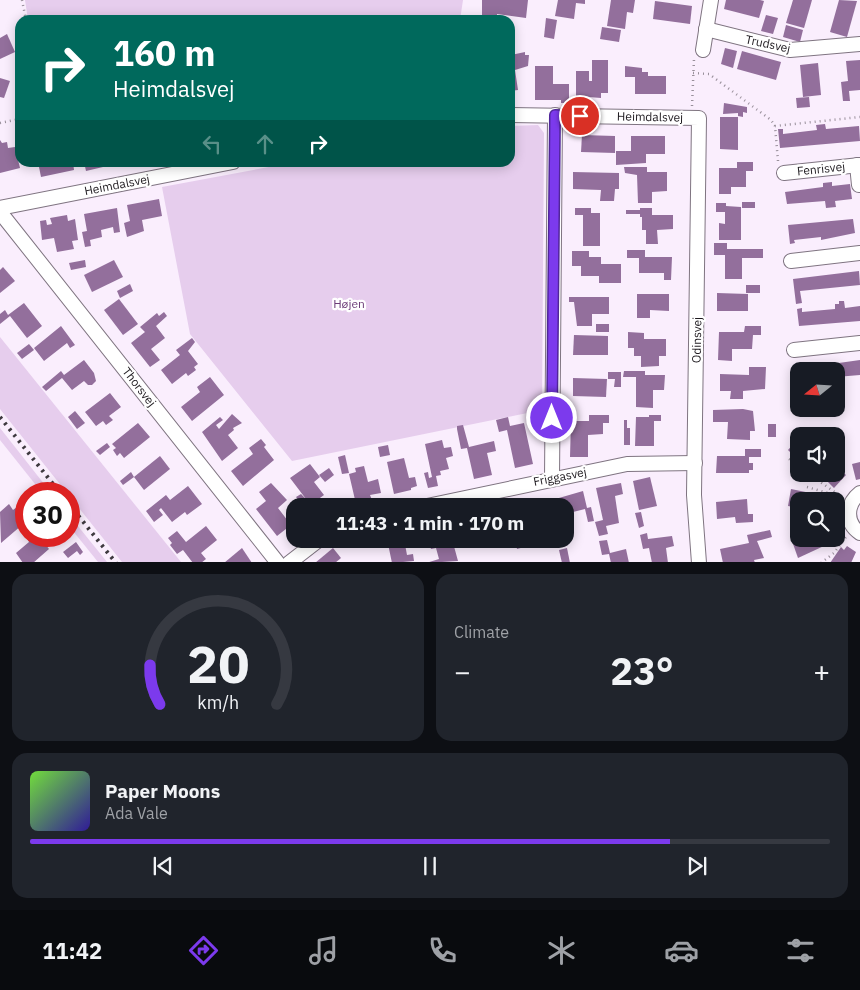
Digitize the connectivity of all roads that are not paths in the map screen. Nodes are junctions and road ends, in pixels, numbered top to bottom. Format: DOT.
graph roads {
  1 [pos="711,0"];
  2 [pos="706,29"];
  3 [pos="860,44"];
  4 [pos="703,50"];
  5 [pos="515,115"];
  6 [pos="555,115"];
  7 [pos="699,118"];
  8 [pos="858,165"];
  9 [pos="210,167"];
  10 [pos="784,173"];
  11 [pos="859,185"];
  12 [pos="0,210"];
  13 [pos="860,253"];
  14 [pos="792,261"];
  15 [pos="860,343"];
  16 [pos="794,350"];
  17 [pos="695,463"];
  18 [pos="552,479"];
  19 [pos="856,497"];
  20 [pos="464,498"];
  21 [pos="857,531"];
  22 [pos="308,548"];
  23 [pos="278,562"];
  24 [pos="289,562"];
  25 [pos="700,562"];
  1 -- 2 [label="street"];
  2 -- 3 [label="street, Trudsvej"];
  2 -- 4 [label="street"];
  5 -- 6 [label="street, Heimdalsvej"];
  6 -- 7 [label="street, Heimdalsvej"];
  6 -- 18 [label="street"];
  7 -- 17 [label="street, Odinsvej"];
  8 -- 10 [label="street, Fenrisvej"];
  8 -- 11 [label="street, Fenrisvej"];
  9 -- 12 [label="street, Heimdalsvej"];
  12 -- 23 [label="street, Thorsvej"];
  13 -- 14 [label="street"];
  15 -- 16 [label="street"];
  17 -- 18 [label="street, Friggasvej"];
  17 -- 25 [label="street, Odinsvej"];
  18 -- 20 [label="street, Friggasvej"];
  19 -- 21 [label="street"];
  22 -- 24 [label="street"];
}
